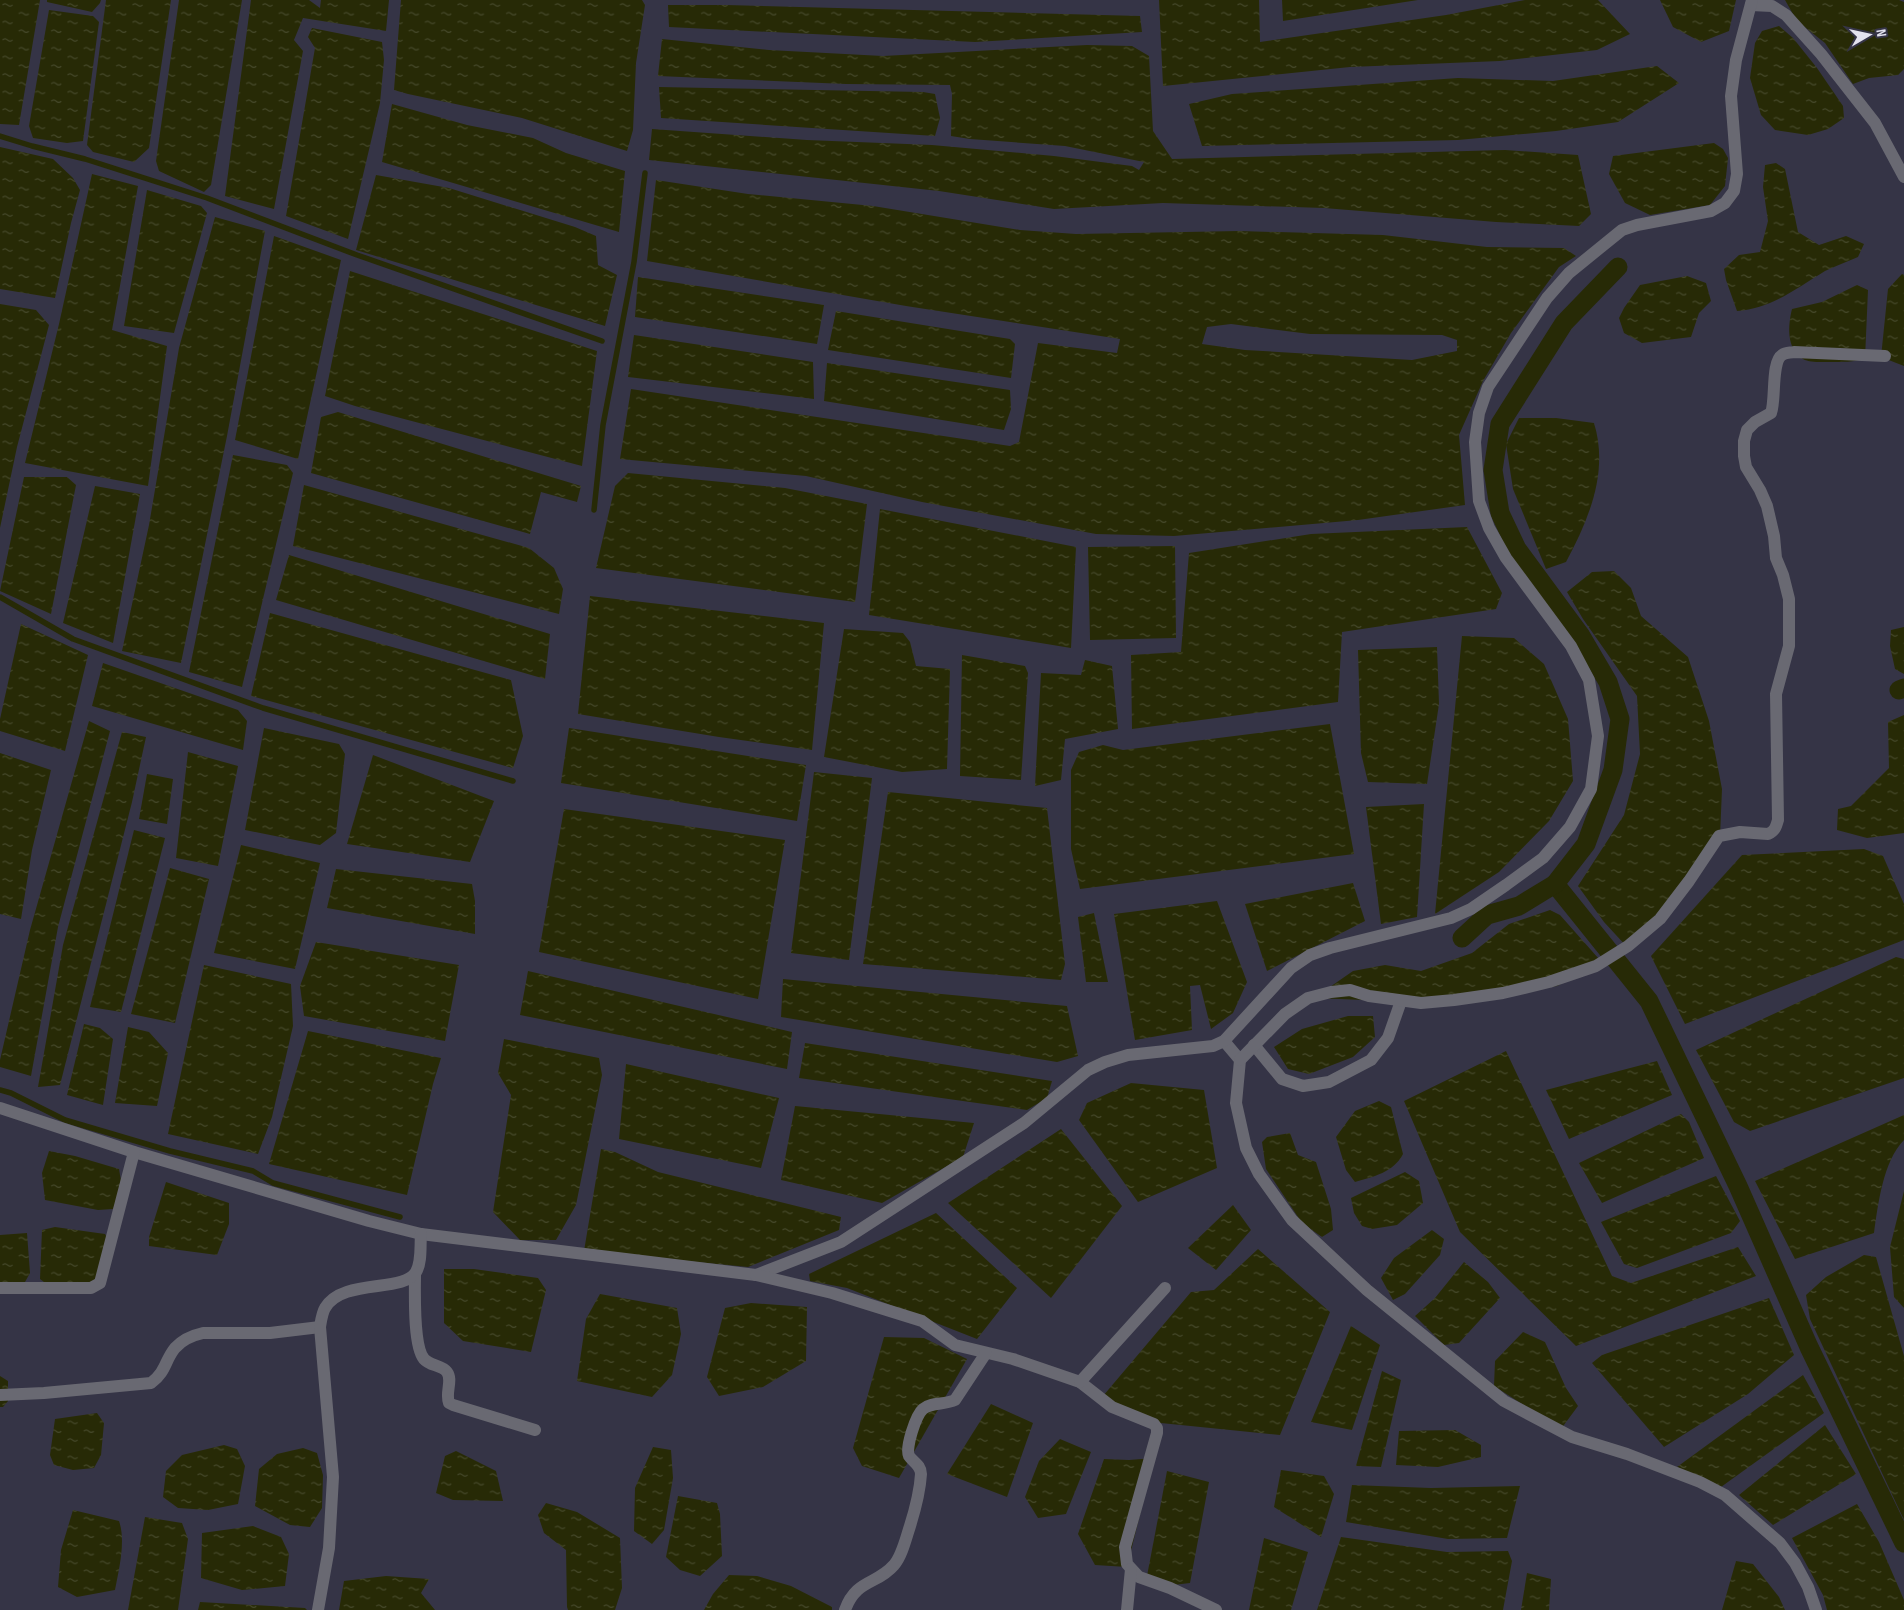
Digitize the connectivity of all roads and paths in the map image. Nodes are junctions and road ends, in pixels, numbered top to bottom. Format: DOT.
graph roads {
  1 [pos="1752,3"];
  2 [pos="1904,177"];
  3 [pos="1885,356"];
  4 [pos="1401,1001"];
  5 [pos="1224,1041"];
  6 [pos="1254,1045"];
  7 [pos="1240,1060"];
  8 [pos="0,1108"];
  9 [pos="134,1152"];
  10 [pos="421,1234"];
  11 [pos="415,1275"];
  12 [pos="756,1275"];
  13 [pos="0,1288"];
  14 [pos="1165,1288"];
  15 [pos="320,1327"];
  16 [pos="986,1353"];
  17 [pos="1080,1382"];
  18 [pos="0,1395"];
  19 [pos="535,1430"];
  20 [pos="1131,1569"];
  21 [pos="318,1610"];
  22 [pos="845,1610"];
  23 [pos="1127,1610"];
  24 [pos="1216,1610"];
  25 [pos="1816,1610"];
  1 -- 2 [label="street"];
  1 -- 5 [label="street"];
  3 -- 4 [label="street"];
  4 -- 6 [label="street"];
  4 -- 6 [label="street"];
  5 -- 7 [label="street"];
  5 -- 12 [label="street"];
  6 -- 7 [label="street"];
  7 -- 25 [label="street"];
  8 -- 9 [label="street"];
  9 -- 10 [label="street"];
  9 -- 13 [label="street"];
  10 -- 11 [label="street"];
  10 -- 12 [label="street"];
  11 -- 15 [label="street"];
  11 -- 19 [label="street"];
  12 -- 16 [label="street"];
  14 -- 17 [label="street"];
  15 -- 18 [label="street"];
  15 -- 21 [label="street"];
  16 -- 17 [label="street"];
  16 -- 22 [label="street"];
  17 -- 20 [label="street"];
  20 -- 23 [label="street"];
  20 -- 24 [label="street"];
}
